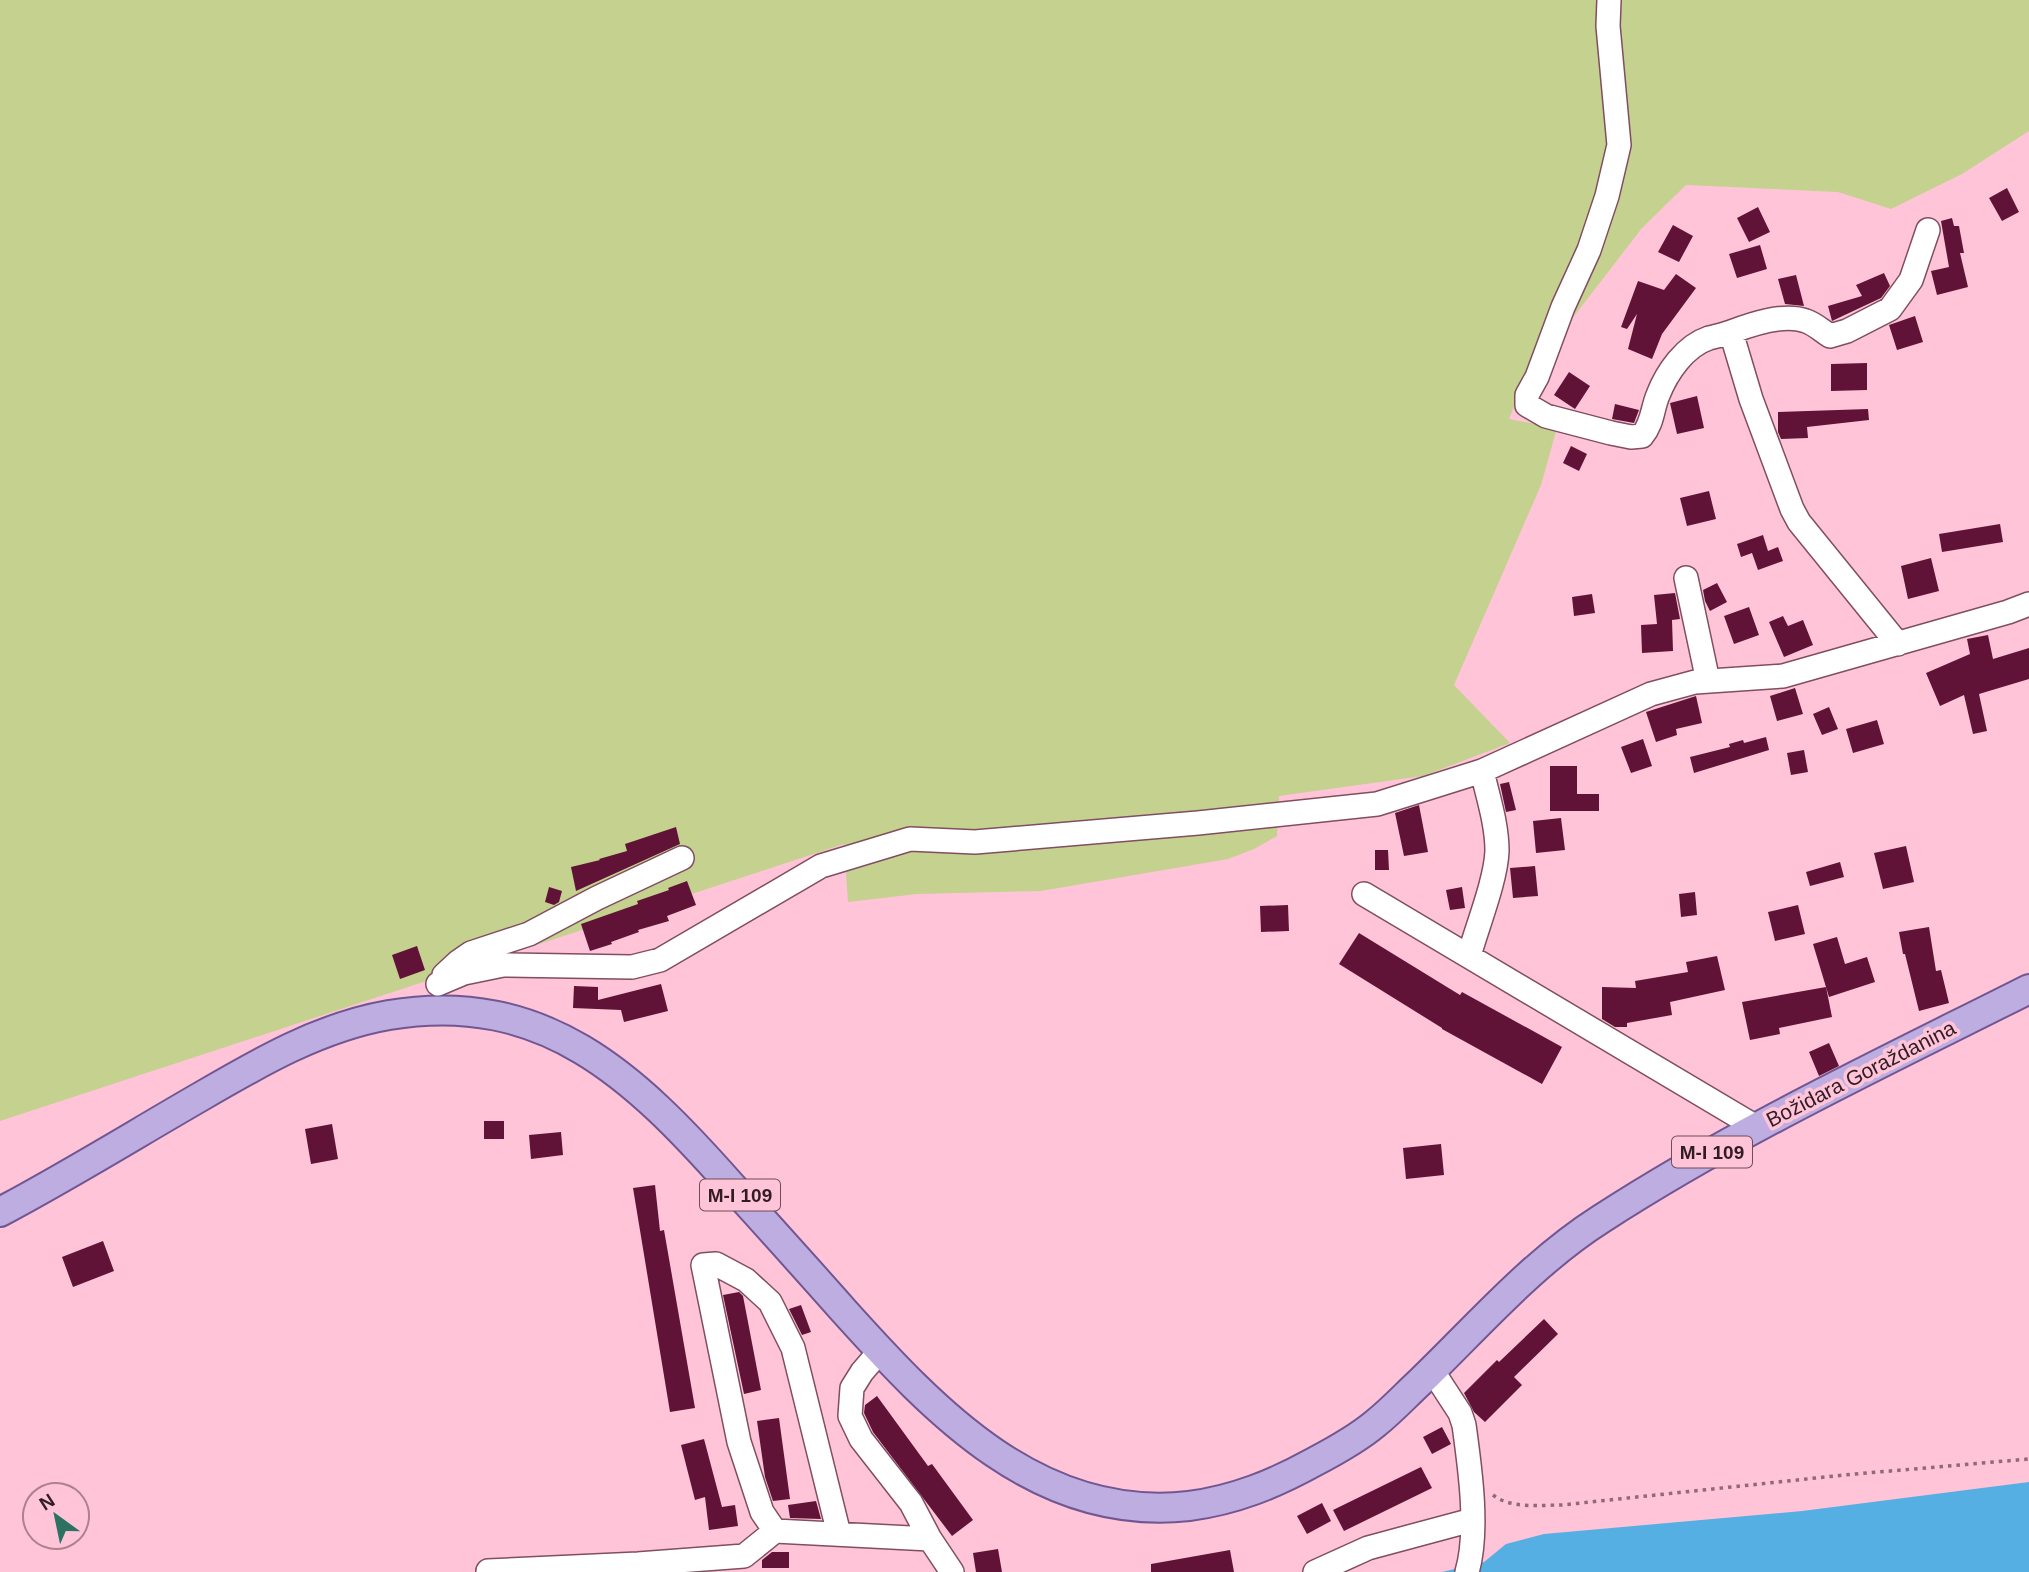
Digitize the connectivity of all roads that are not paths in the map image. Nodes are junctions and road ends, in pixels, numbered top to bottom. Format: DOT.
graph roads {
  1 [pos="1609,0"];
  2 [pos="1928,230"];
  3 [pos="1731,332"];
  4 [pos="1686,578"];
  5 [pos="2029,604"];
  6 [pos="1898,644"];
  7 [pos="1708,681"];
  8 [pos="1482,771"];
  9 [pos="682,858"];
  10 [pos="1364,894"];
  11 [pos="1469,956"];
  12 [pos="438,984"];
  13 [pos="2029,989"];
  14 [pos="423,1012"];
  15 [pos="1756,1127"];
  16 [pos="0,1212"];
  17 [pos="880,1351"];
  18 [pos="1432,1370"];
  19 [pos="1472,1520"];
  20 [pos="775,1531"];
  21 [pos="839,1534"];
  22 [pos="930,1539"];
  23 [pos="1469,1566"];
  24 [pos="488,1571"];
  25 [pos="952,1572"];
  26 [pos="1315,1572"];
  1 -- 3 [label="street"];
  2 -- 3 [label="street"];
  3 -- 6 [label="street"];
  4 -- 7 [label="street"];
  5 -- 6 [label="street"];
  6 -- 7 [label="street"];
  7 -- 8 [label="street"];
  8 -- 11 [label="street"];
  8 -- 12 [label="street"];
  9 -- 12 [label="street"];
  10 -- 11 [label="street"];
  11 -- 15 [label="street"];
  12 -- 14 [label="street"];
  13 -- 15 [label="main road, Božidara Goraždanina / M-I 109"];
  14 -- 16 [label="main road, M-I 109"];
  14 -- 17 [label="main road, M-I 109"];
  15 -- 18 [label="main road, Božidara Goraždanina / M-I 109"];
  17 -- 18 [label="main road, M-I 109"];
  17 -- 22 [label="street"];
  18 -- 19 [label="street"];
  19 -- 23 [label="street"];
  19 -- 26 [label="street"];
  20 -- 21 [label="street"];
  20 -- 21 [label="street"];
  20 -- 24 [label="street"];
  21 -- 22 [label="street"];
  22 -- 25 [label="street"];
}
